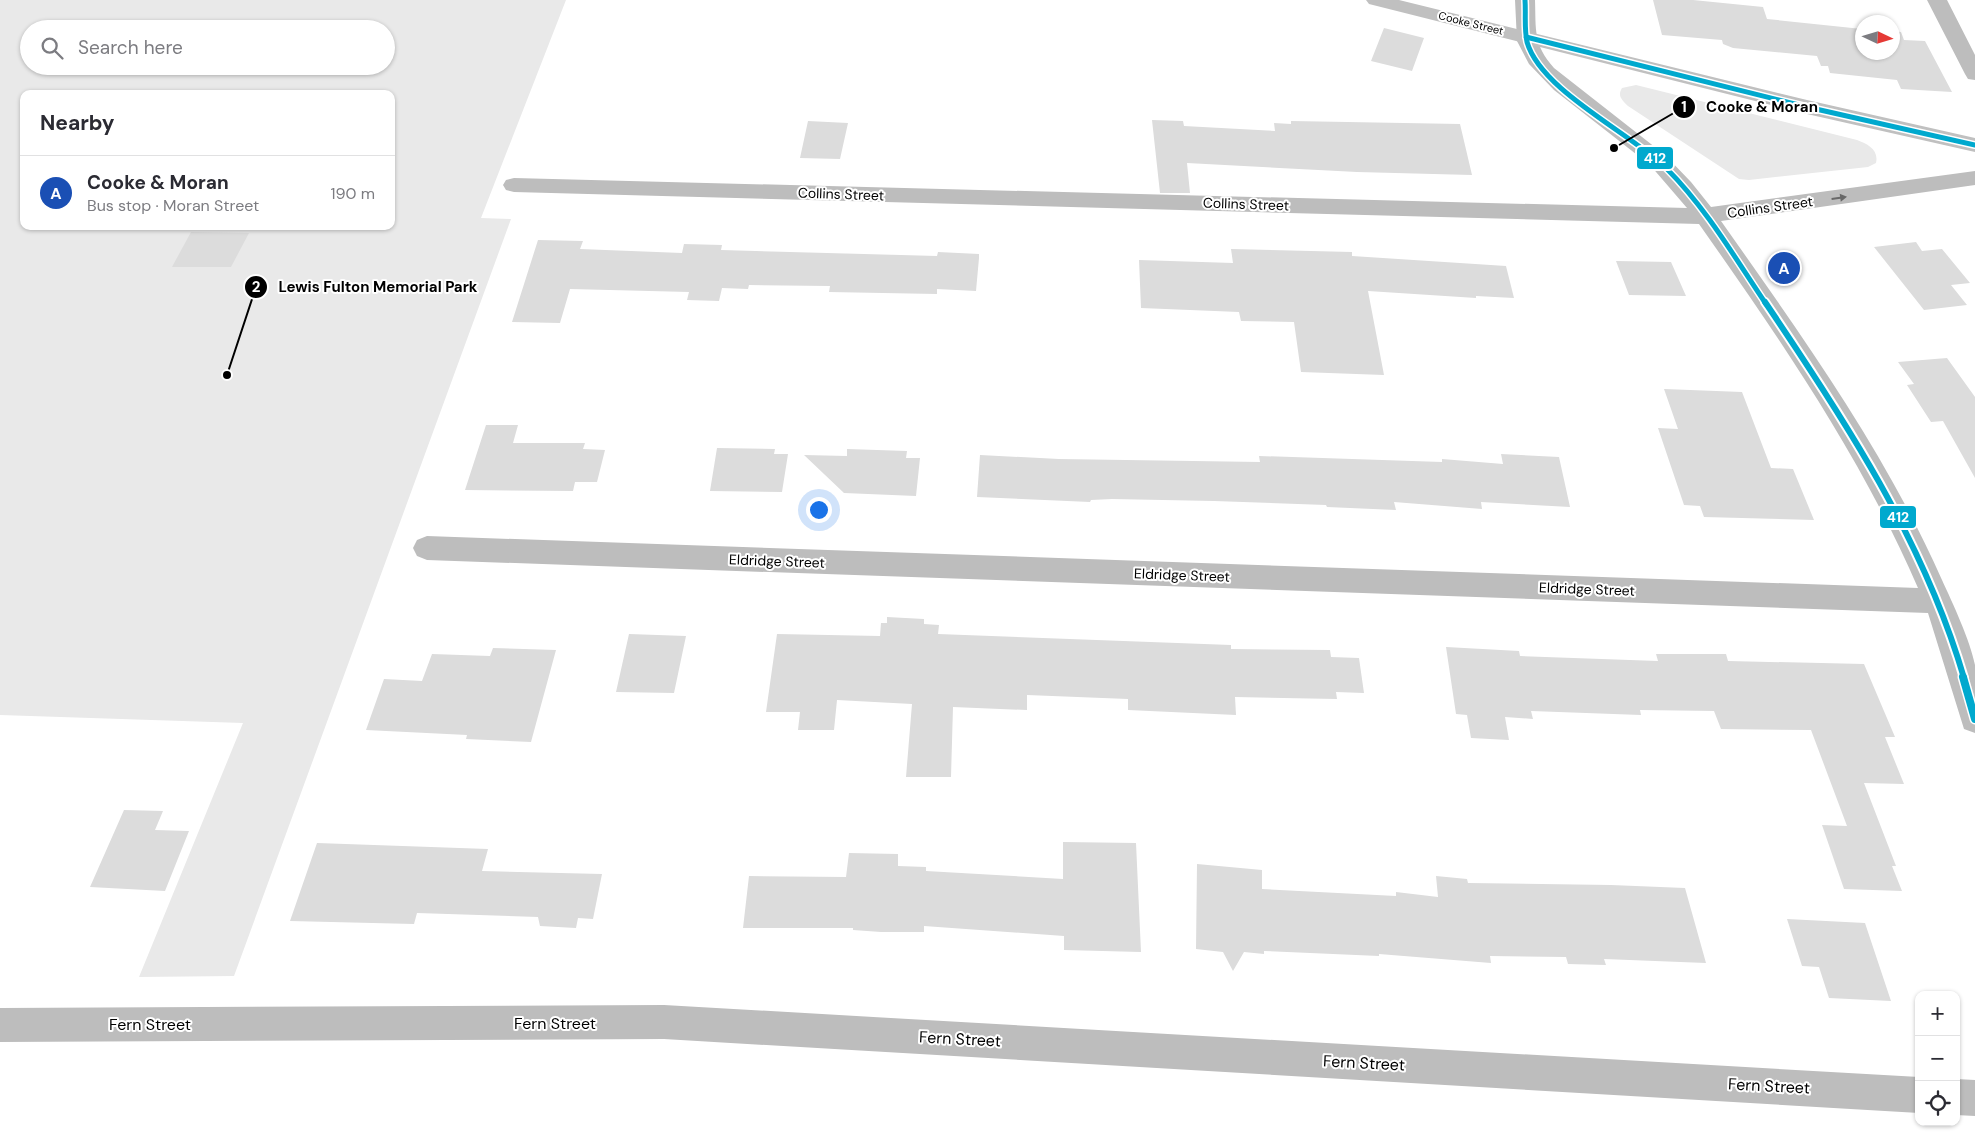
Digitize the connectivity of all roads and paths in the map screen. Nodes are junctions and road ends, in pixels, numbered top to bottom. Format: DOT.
graph roads {
  1 [pos="1376,0"];
  2 [pos="1525,0"];
  3 [pos="1937,0"];
  4 [pos="1526,37"];
  5 [pos="1975,74"];
  6 [pos="1975,144"];
  7 [pos="1975,178"];
  8 [pos="514,185"];
  9 [pos="1704,216"];
  10 [pos="427,548"];
  11 [pos="1936,602"];
  12 [pos="1975,720"];
  13 [pos="0,1025"];
  14 [pos="1915,1095"];
  15 [pos="1960,1097"];
  16 [pos="1975,1098"];
  1 -- 4 [label="main road, Cooke Street"];
  2 -- 4 [label="street"];
  3 -- 5 [label="street"];
  4 -- 6 [label="main road, Cooke Street"];
  4 -- 9 [label="street"];
  9 -- 7 [label="street, Collins Street, one-way"];
  8 -- 9 [label="street, Collins Street"];
  9 -- 11 [label="street"];
  10 -- 11 [label="street, Eldridge Street"];
  11 -- 12 [label="street"];
  13 -- 14 [label="street, Fern Street"];
  15 -- 16 [label="street"];
}
